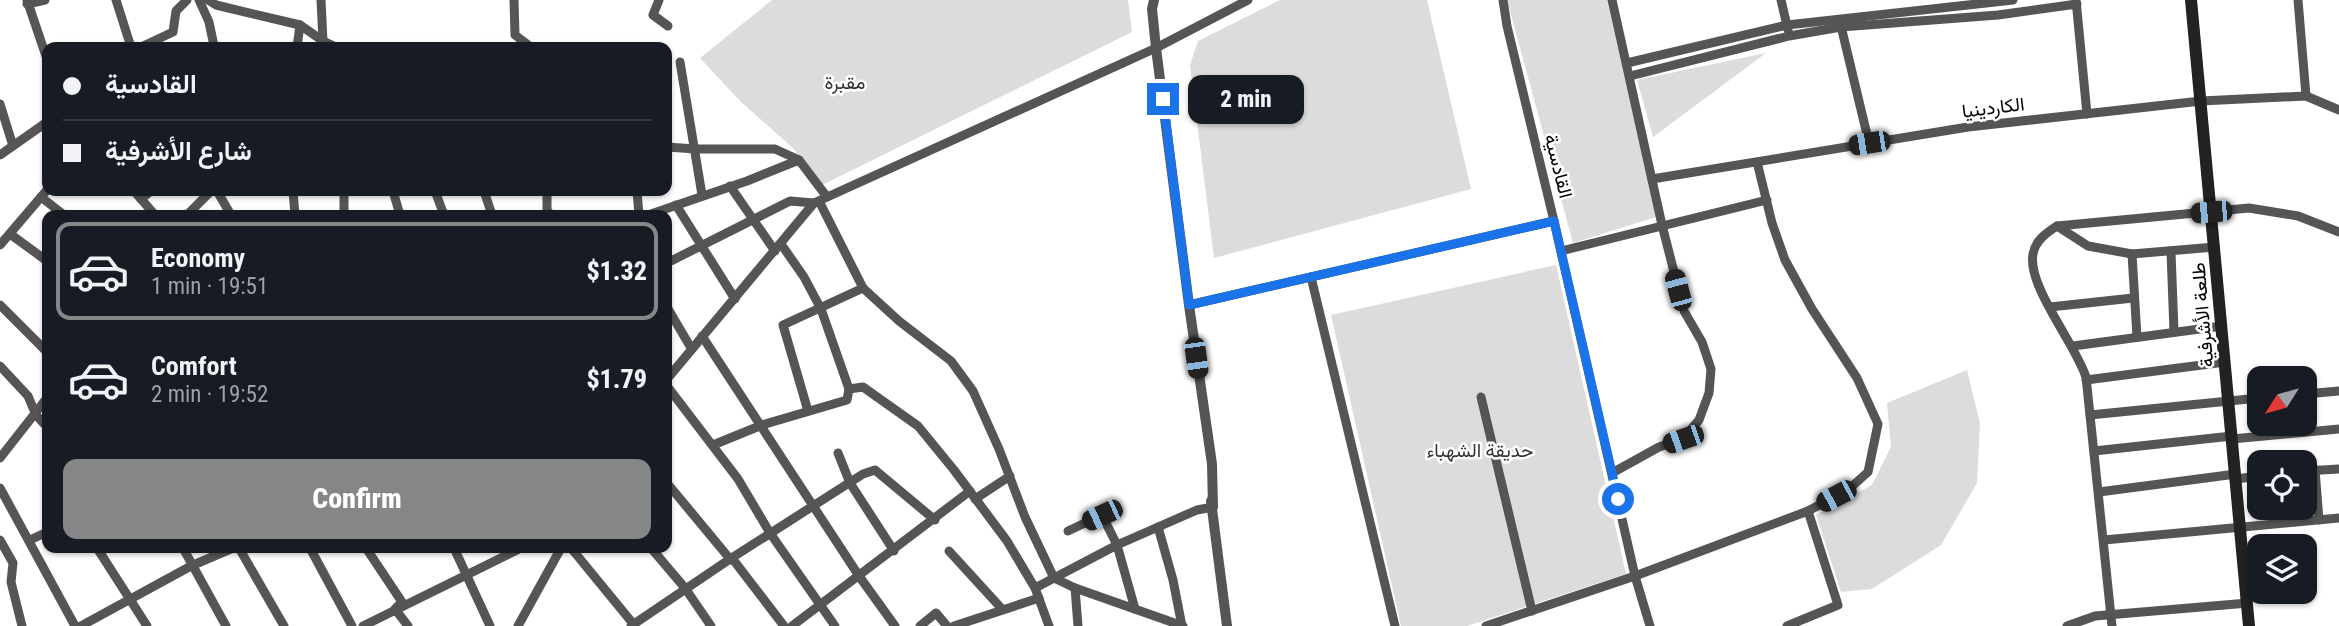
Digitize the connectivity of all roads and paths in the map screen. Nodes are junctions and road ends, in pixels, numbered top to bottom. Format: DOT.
graph roads {
  1 [pos="45,0"];
  2 [pos="116,0"];
  3 [pos="187,0"];
  4 [pos="199,0"];
  5 [pos="208,0"];
  6 [pos="321,0"];
  7 [pos="514,0"];
  8 [pos="659,0"];
  9 [pos="1248,0"];
  10 [pos="1503,0"];
  11 [pos="1612,0"];
  12 [pos="1781,0"];
  13 [pos="2013,0"];
  14 [pos="2191,0"];
  15 [pos="2298,0"];
  16 [pos="27,2"];
  17 [pos="2077,2"];
  18 [pos="1152,3"];
  19 [pos="1840,23"];
  20 [pos="1787,24"];
  21 [pos="300,25"];
  22 [pos="668,26"];
  23 [pos="1789,36"];
  24 [pos="323,41"];
  25 [pos="129,42"];
  26 [pos="152,42"];
  27 [pos="213,42"];
  28 [pos="298,42"];
  29 [pos="524,42"];
  30 [pos="42,45"];
  31 [pos="1156,48"];
  32 [pos="680,62"];
  33 [pos="1627,63"];
  34 [pos="1630,76"];
  35 [pos="2306,96"];
  36 [pos="2201,101"];
  37 [pos="0,104"];
  38 [pos="2339,110"];
  39 [pos="2087,114"];
  40 [pos="42,126"];
  41 [pos="1869,143"];
  42 [pos="13,146"];
  43 [pos="672,147"];
  44 [pos="695,149"];
  45 [pos="0,155"];
  46 [pos="799,160"];
  47 [pos="1757,162"];
  48 [pos="1652,179"];
  49 [pos="730,186"];
  50 [pos="42,195"];
  51 [pos="702,195"];
  52 [pos="47,196"];
  53 [pos="138,196"];
  54 [pos="145,196"];
  55 [pos="206,196"];
  56 [pos="141,199"];
  57 [pos="820,200"];
  58 [pos="1767,200"];
  59 [pos="676,205"];
  60 [pos="59,210"];
  61 [pos="148,210"];
  62 [pos="192,210"];
  63 [pos="662,210"];
  64 [pos="2211,212"];
  65 [pos="752,220"];
  66 [pos="1554,221"];
  67 [pos="1662,225"];
  68 [pos="2057,226"];
  69 [pos="2339,232"];
  70 [pos="10,234"];
  71 [pos="0,245"];
  72 [pos="701,246"];
  73 [pos="778,247"];
  74 [pos="2215,247"];
  75 [pos="1561,251"];
  76 [pos="2171,252"];
  77 [pos="2132,254"];
  78 [pos="42,257"];
  79 [pos="672,261"];
  80 [pos="1311,277"];
  81 [pos="863,288"];
  82 [pos="2133,298"];
  83 [pos="735,299"];
  84 [pos="0,305"];
  85 [pos="1189,305"];
  86 [pos="2050,307"];
  87 [pos="821,309"];
  88 [pos="672,315"];
  89 [pos="2222,326"];
  90 [pos="2174,331"];
  91 [pos="702,336"];
  92 [pos="2137,337"];
  93 [pos="2073,346"];
  94 [pos="42,347"];
  95 [pos="691,348"];
  96 [pos="2225,362"];
  97 [pos="0,366"];
  98 [pos="672,373"];
  99 [pos="2086,380"];
  100 [pos="849,389"];
  101 [pos="2339,391"];
  102 [pos="672,392"];
  103 [pos="2317,393"];
  104 [pos="1481,397"];
  105 [pos="2247,399"];
  106 [pos="2229,400"];
  107 [pos="42,406"];
  108 [pos="808,411"];
  109 [pos="36,415"];
  110 [pos="2090,415"];
  111 [pos="42,422"];
  112 [pos="762,425"];
  113 [pos="2339,429"];
  114 [pos="2232,438"];
  115 [pos="713,445"];
  116 [pos="2094,451"];
  117 [pos="2,452"];
  118 [pos="838,453"];
  119 [pos="2339,469"];
  120 [pos="2317,471"];
  121 [pos="1612,473"];
  122 [pos="1010,476"];
  123 [pos="2236,477"];
  124 [pos="2247,477"];
  125 [pos="850,483"];
  126 [pos="0,488"];
  127 [pos="672,489"];
  128 [pos="2099,492"];
  129 [pos="973,495"];
  130 [pos="814,506"];
  131 [pos="1213,507"];
  132 [pos="2317,509"];
  133 [pos="1808,511"];
  134 [pos="2339,517"];
  135 [pos="935,520"];
  136 [pos="2319,520"];
  137 [pos="1158,527"];
  138 [pos="2241,527"];
  139 [pos="1068,531"];
  140 [pos="770,533"];
  141 [pos="42,534"];
  142 [pos="0,540"];
  143 [pos="30,540"];
  144 [pos="2104,540"];
  145 [pos="1116,545"];
  146 [pos="894,551"];
  147 [pos="949,551"];
  148 [pos="100,553"];
  149 [pos="185,553"];
  150 [pos="221,553"];
  151 [pos="242,553"];
  152 [pos="313,553"];
  153 [pos="369,553"];
  154 [pos="456,553"];
  155 [pos="510,553"];
  156 [pos="558,553"];
  157 [pos="575,553"];
  158 [pos="655,553"];
  159 [pos="730,559"];
  160 [pos="191,566"];
  161 [pos="466,573"];
  162 [pos="859,576"];
  163 [pos="1635,576"];
  164 [pos="1054,578"];
  165 [pos="685,588"];
  166 [pos="1075,588"];
  167 [pos="2247,592"];
  168 [pos="1037,593"];
  169 [pos="131,599"];
  170 [pos="2247,603"];
  171 [pos="2248,604"];
  172 [pos="820,607"];
  173 [pos="395,608"];
  174 [pos="1002,609"];
  175 [pos="1135,609"];
  176 [pos="1532,611"];
  177 [pos="2111,614"];
  178 [pos="633,625"];
  179 [pos="22,626"];
  180 [pos="75,626"];
  181 [pos="81,626"];
  182 [pos="147,626"];
  183 [pos="226,626"];
  184 [pos="284,626"];
  185 [pos="352,626"];
  186 [pos="363,626"];
  187 [pos="408,626"];
  188 [pos="490,626"];
  189 [pos="518,626"];
  190 [pos="711,626"];
  191 [pos="783,626"];
  192 [pos="792,626"];
  193 [pos="835,626"];
  194 [pos="895,626"];
  195 [pos="920,626"];
  196 [pos="947,626"];
  197 [pos="954,626"];
  198 [pos="1049,626"];
  199 [pos="1078,626"];
  200 [pos="1182,626"];
  201 [pos="1230,626"];
  202 [pos="1395,626"];
  203 [pos="1486,626"];
  204 [pos="1650,626"];
  205 [pos="1787,626"];
  206 [pos="2067,626"];
  207 [pos="2112,626"];
  208 [pos="2249,626"];
  1 -- 16 [label="street"];
  2 -- 25 [label="street"];
  3 -- 26 [label="street"];
  4 -- 27 [label="street"];
  5 -- 21 [label="street"];
  6 -- 24 [label="street"];
  7 -- 29 [label="street"];
  8 -- 22 [label="street"];
  9 -- 31 [label="street"];
  10 -- 66 [label="street, القادسية"];
  11 -- 33 [label="street"];
  12 -- 20 [label="street"];
  13 -- 19 [label="street"];
  14 -- 36 [label="main road, طلعة الأشرفية"];
  15 -- 35 [label="street"];
  16 -- 30 [label="street"];
  17 -- 19 [label="street"];
  17 -- 39 [label="street"];
  18 -- 31 [label="street"];
  19 -- 20 [label="street"];
  19 -- 23 [label="street"];
  19 -- 41 [label="street"];
  20 -- 23 [label="street"];
  20 -- 33 [label="street"];
  21 -- 24 [label="street"];
  21 -- 28 [label="street"];
  23 -- 34 [label="street"];
  31 -- 57 [label="street"];
  31 -- 85 [label="street"];
  32 -- 44 [label="street"];
  33 -- 34 [label="street"];
  34 -- 48 [label="street"];
  35 -- 36 [label="street, الكاردينيا"];
  35 -- 38 [label="street, الكاردينيا"];
  36 -- 39 [label="street, الكاردينيا"];
  36 -- 64 [label="main road, طلعة الأشرفية"];
  37 -- 42 [label="street"];
  39 -- 41 [label="street, الكاردينيا"];
  40 -- 42 [label="street"];
  41 -- 47 [label="street, الكاردينيا"];
  42 -- 45 [label="street"];
  43 -- 44 [label="street"];
  44 -- 46 [label="street"];
  44 -- 51 [label="street"];
  46 -- 49 [label="street"];
  46 -- 57 [label="street"];
  47 -- 48 [label="street, الكاردينيا"];
  47 -- 58 [label="street"];
  48 -- 67 [label="street"];
  49 -- 51 [label="street"];
  49 -- 65 [label="street"];
  50 -- 70 [label="street"];
  51 -- 59 [label="street"];
  52 -- 60 [label="street"];
  53 -- 56 [label="street"];
  54 -- 56 [label="street"];
  55 -- 62 [label="street"];
  56 -- 61 [label="street"];
  57 -- 65 [label="street"];
  57 -- 73 [label="street"];
  57 -- 81 [label="street"];
  58 -- 67 [label="street"];
  58 -- 133 [label="street"];
  59 -- 63 [label="street"];
  59 -- 72 [label="street"];
  64 -- 68 [label="street"];
  64 -- 69 [label="street"];
  64 -- 74 [label="main road, طلعة الأشرفية"];
  65 -- 72 [label="street"];
  65 -- 73 [label="street"];
  66 -- 75 [label="street, القادسية"];
  66 -- 80 [label="street"];
  67 -- 75 [label="street"];
  67 -- 121 [label="street"];
  68 -- 77 [label="street"];
  68 -- 86 [label="street"];
  70 -- 71 [label="street"];
  70 -- 78 [label="street"];
  72 -- 79 [label="street"];
  72 -- 83 [label="street"];
  73 -- 83 [label="street"];
  73 -- 87 [label="street"];
  74 -- 76 [label="street"];
  74 -- 89 [label="main road, طلعة الأشرفية"];
  75 -- 121 [label="street, القادسية"];
  76 -- 77 [label="street"];
  76 -- 90 [label="street"];
  77 -- 82 [label="street"];
  80 -- 85 [label="street"];
  80 -- 202 [label="street"];
  81 -- 87 [label="street"];
  81 -- 122 [label="street"];
  82 -- 86 [label="street"];
  82 -- 92 [label="street"];
  83 -- 91 [label="street"];
  84 -- 94 [label="street"];
  85 -- 131 [label="street"];
  86 -- 93 [label="street"];
  87 -- 100 [label="street"];
  87 -- 108 [label="street"];
  88 -- 95 [label="street"];
  89 -- 90 [label="street"];
  89 -- 96 [label="main road, طلعة الأشرفية"];
  90 -- 92 [label="street"];
  91 -- 95 [label="street"];
  91 -- 112 [label="street"];
  92 -- 93 [label="street"];
  93 -- 99 [label="street"];
  95 -- 98 [label="street"];
  96 -- 99 [label="street"];
  96 -- 106 [label="main road, طلعة الأشرفية"];
  97 -- 109 [label="street"];
  99 -- 110 [label="street"];
  100 -- 108 [label="street"];
  100 -- 129 [label="street"];
  101 -- 103 [label="street"];
  102 -- 115 [label="street"];
  104 -- 176 [label="street"];
  105 -- 106 [label="street"];
  106 -- 110 [label="street"];
  106 -- 114 [label="main road, طلعة الأشرفية"];
  107 -- 109 [label="street"];
  108 -- 112 [label="street"];
  109 -- 111 [label="street"];
  109 -- 117 [label="street"];
  110 -- 116 [label="street"];
  112 -- 115 [label="street"];
  112 -- 130 [label="street"];
  113 -- 114 [label="street"];
  114 -- 116 [label="street"];
  114 -- 123 [label="main road, طلعة الأشرفية"];
  115 -- 140 [label="street"];
  116 -- 128 [label="street"];
  118 -- 125 [label="street"];
  119 -- 120 [label="street"];
  121 -- 163 [label="street, القادسية"];
  122 -- 129 [label="street"];
  122 -- 164 [label="street"];
  123 -- 124 [label="street"];
  123 -- 128 [label="street"];
  123 -- 138 [label="main road, طلعة الأشرفية"];
  125 -- 130 [label="street"];
  125 -- 135 [label="street"];
  125 -- 146 [label="street"];
  126 -- 143 [label="street"];
  127 -- 159 [label="street"];
  128 -- 144 [label="street"];
  129 -- 135 [label="street"];
  129 -- 168 [label="street"];
  130 -- 140 [label="street"];
  130 -- 162 [label="street"];
  131 -- 137 [label="street"];
  131 -- 201 [label="street"];
  132 -- 136 [label="street"];
  133 -- 163 [label="street"];
  133 -- 205 [label="street"];
  134 -- 136 [label="street"];
  135 -- 146 [label="street"];
  136 -- 138 [label="street"];
  137 -- 145 [label="street"];
  137 -- 200 [label="street"];
  138 -- 144 [label="street"];
  138 -- 167 [label="main road, طلعة الأشرفية"];
  139 -- 145 [label="street"];
  140 -- 159 [label="street"];
  140 -- 172 [label="street"];
  141 -- 143 [label="street"];
  142 -- 179 [label="street"];
  143 -- 180 [label="street"];
  144 -- 177 [label="street"];
  145 -- 164 [label="street"];
  145 -- 175 [label="street"];
  146 -- 162 [label="street"];
  147 -- 174 [label="street"];
  148 -- 169 [label="street"];
  149 -- 160 [label="street"];
  150 -- 160 [label="street"];
  151 -- 184 [label="street"];
  152 -- 185 [label="street"];
  153 -- 173 [label="street"];
  154 -- 161 [label="street"];
  155 -- 161 [label="street"];
  156 -- 189 [label="street"];
  157 -- 178 [label="street"];
  158 -- 165 [label="street"];
  159 -- 165 [label="street"];
  159 -- 191 [label="street"];
  160 -- 169 [label="street"];
  160 -- 183 [label="street"];
  161 -- 173 [label="street"];
  161 -- 188 [label="street"];
  162 -- 172 [label="street"];
  162 -- 194 [label="street"];
  163 -- 176 [label="street"];
  163 -- 204 [label="street, القادسية"];
  164 -- 166 [label="street"];
  164 -- 168 [label="street"];
  165 -- 178 [label="street"];
  165 -- 190 [label="street"];
  166 -- 175 [label="street"];
  166 -- 199 [label="street"];
  168 -- 174 [label="street"];
  168 -- 198 [label="street"];
  169 -- 181 [label="street"];
  169 -- 182 [label="street"];
  170 -- 177 [label="street"];
  171 -- 208 [label="main road, طلعة الأشرفية"];
  172 -- 192 [label="street"];
  172 -- 193 [label="street"];
  173 -- 186 [label="street"];
  173 -- 187 [label="street"];
  174 -- 197 [label="street"];
  175 -- 200 [label="street"];
  176 -- 203 [label="street"];
  177 -- 206 [label="street"];
  177 -- 207 [label="street"];
  195 -- 196 [label="street"];
}
